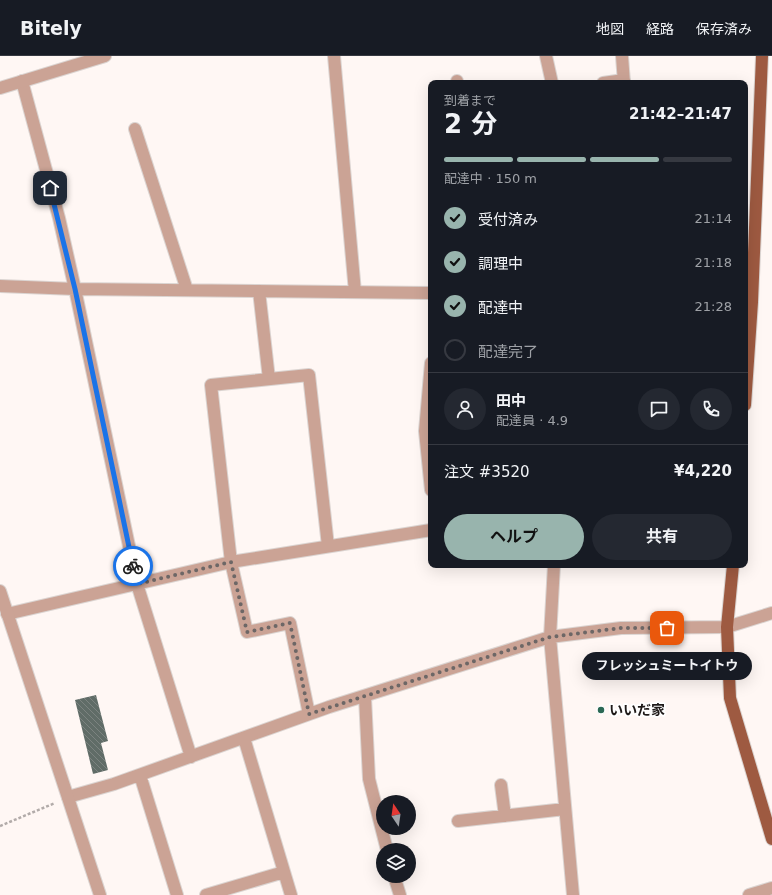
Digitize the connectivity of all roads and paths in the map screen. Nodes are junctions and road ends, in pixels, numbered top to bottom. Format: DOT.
graph roads {
  1 [pos="105,56"];
  2 [pos="334,56"];
  3 [pos="546,56"];
  4 [pos="622,56"];
  5 [pos="762,56"];
  6 [pos="551,80"];
  7 [pos="624,80"];
  8 [pos="22,81"];
  9 [pos="0,88"];
  10 [pos="135,129"];
  11 [pos="0,286"];
  12 [pos="75,289"];
  13 [pos="187,290"];
  14 [pos="259,291"];
  15 [pos="355,292"];
  16 [pos="428,293"];
  17 [pos="748,302"];
  18 [pos="269,378"];
  19 [pos="428,397"];
  20 [pos="428,460"];
  21 [pos="428,530"];
  22 [pos="328,546"];
  23 [pos="231,562"];
  24 [pos="554,568"];
  25 [pos="733,568"];
  26 [pos="137,584"];
  27 [pos="0,591"];
  28 [pos="772,613"];
  29 [pos="7,614"];
  30 [pos="727,627"];
  31 [pos="550,637"];
  32 [pos="365,697"];
  33 [pos="309,714"];
  34 [pos="244,738"];
  35 [pos="191,757"];
  36 [pos="140,775"];
  37 [pos="501,785"];
  38 [pos="68,797"];
  39 [pos="565,809"];
  40 [pos="505,816"];
  41 [pos="458,821"];
  42 [pos="0,826"];
  43 [pos="772,838"];
  44 [pos="385,843"];
  45 [pos="284,872"];
  46 [pos="396,883"];
  47 [pos="772,888"];
  48 [pos="100,895"];
  49 [pos="177,895"];
  50 [pos="206,895"];
  51 [pos="291,895"];
  52 [pos="400,895"];
  53 [pos="573,895"];
  54 [pos="749,895"];
  1 -- 8 [label="street"];
  2 -- 15 [label="street"];
  3 -- 6 [label="street"];
  4 -- 7 [label="street"];
  5 -- 17 [label="main road"];
  8 -- 9 [label="street"];
  8 -- 12 [label="street"];
  10 -- 13 [label="street"];
  11 -- 12 [label="street"];
  12 -- 13 [label="street"];
  12 -- 26 [label="street"];
  13 -- 14 [label="street"];
  14 -- 15 [label="street"];
  14 -- 18 [label="street"];
  15 -- 16 [label="street"];
  18 -- 22 [label="street"];
  18 -- 23 [label="street"];
  19 -- 20 [label="street"];
  21 -- 22 [label="street"];
  22 -- 23 [label="street"];
  23 -- 26 [label="street"];
  23 -- 33 [label="street"];
  24 -- 31 [label="street"];
  25 -- 30 [label="main road"];
  26 -- 29 [label="street"];
  26 -- 35 [label="street"];
  27 -- 29 [label="street"];
  28 -- 30 [label="street"];
  29 -- 38 [label="street"];
  30 -- 31 [label="street"];
  30 -- 43 [label="main road"];
  31 -- 32 [label="street"];
  31 -- 39 [label="street"];
  32 -- 33 [label="street"];
  32 -- 44 [label="street"];
  33 -- 34 [label="street"];
  34 -- 35 [label="street"];
  34 -- 45 [label="street"];
  35 -- 36 [label="street"];
  36 -- 38 [label="street"];
  36 -- 49 [label="street"];
  37 -- 40 [label="street"];
  38 -- 42 [label="path"];
  38 -- 48 [label="street"];
  39 -- 40 [label="street"];
  39 -- 53 [label="street"];
  40 -- 41 [label="street"];
  45 -- 50 [label="street"];
  45 -- 51 [label="street"];
  46 -- 52 [label="street"];
  47 -- 54 [label="street"];
}
